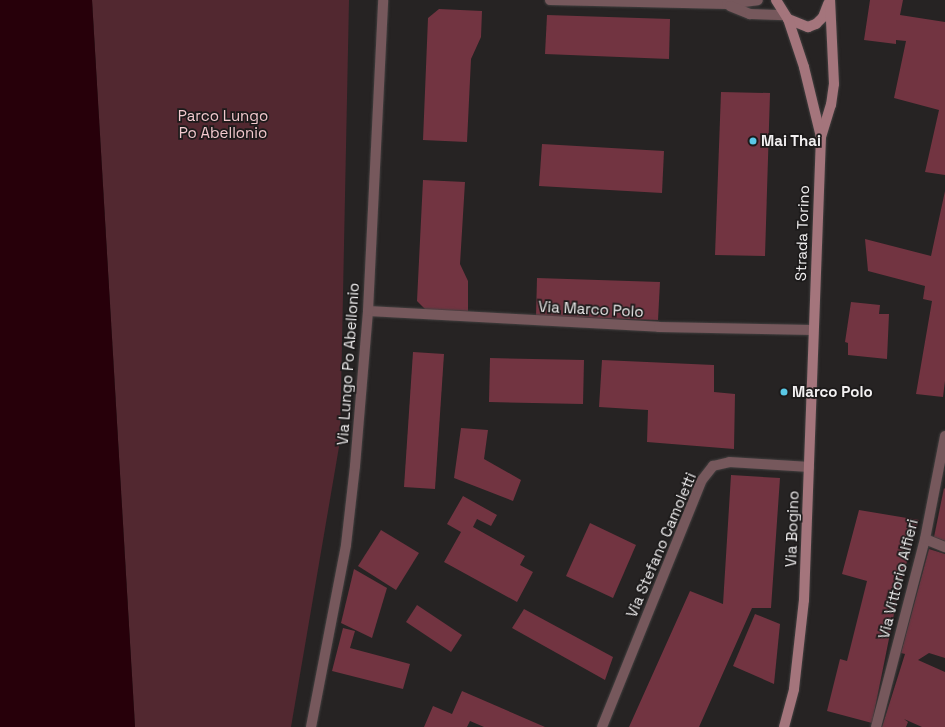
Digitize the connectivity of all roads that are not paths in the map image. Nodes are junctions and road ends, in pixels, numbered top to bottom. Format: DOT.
graph roads {
  1 [pos="384,0"];
  2 [pos="550,0"];
  3 [pos="758,0"];
  4 [pos="776,0"];
  5 [pos="829,0"];
  6 [pos="727,4"];
  7 [pos="786,17"];
  8 [pos="821,137"];
  9 [pos="368,311"];
  10 [pos="813,330"];
  11 [pos="945,436"];
  12 [pos="809,467"];
  13 [pos="925,539"];
  14 [pos="945,547"];
  15 [pos="311,727"];
  16 [pos="602,727"];
  17 [pos="784,727"];
  18 [pos="876,727"];
  1 -- 9 [label="street, Via Lungo Po Abellonio"];
  2 -- 6 [label="street"];
  3 -- 6 [label="street"];
  4 -- 7 [label="main road, Strada Torino"];
  5 -- 7 [label="main road, Strada Torino"];
  5 -- 8 [label="main road, Strada Torino"];
  6 -- 7 [label="street"];
  7 -- 8 [label="main road, Strada Torino"];
  8 -- 10 [label="main road, Strada Torino"];
  9 -- 10 [label="street, Via Marco Polo"];
  9 -- 15 [label="street, Via Lungo Po Abellonio"];
  10 -- 12 [label="main road, Via Bogino"];
  11 -- 13 [label="street, Via Vittorio Alfieri"];
  12 -- 16 [label="street, Via Stefano Camoletti"];
  12 -- 17 [label="main road, Via Bogino"];
  13 -- 14 [label="street"];
  13 -- 18 [label="street, Via Vittorio Alfieri"];
}
